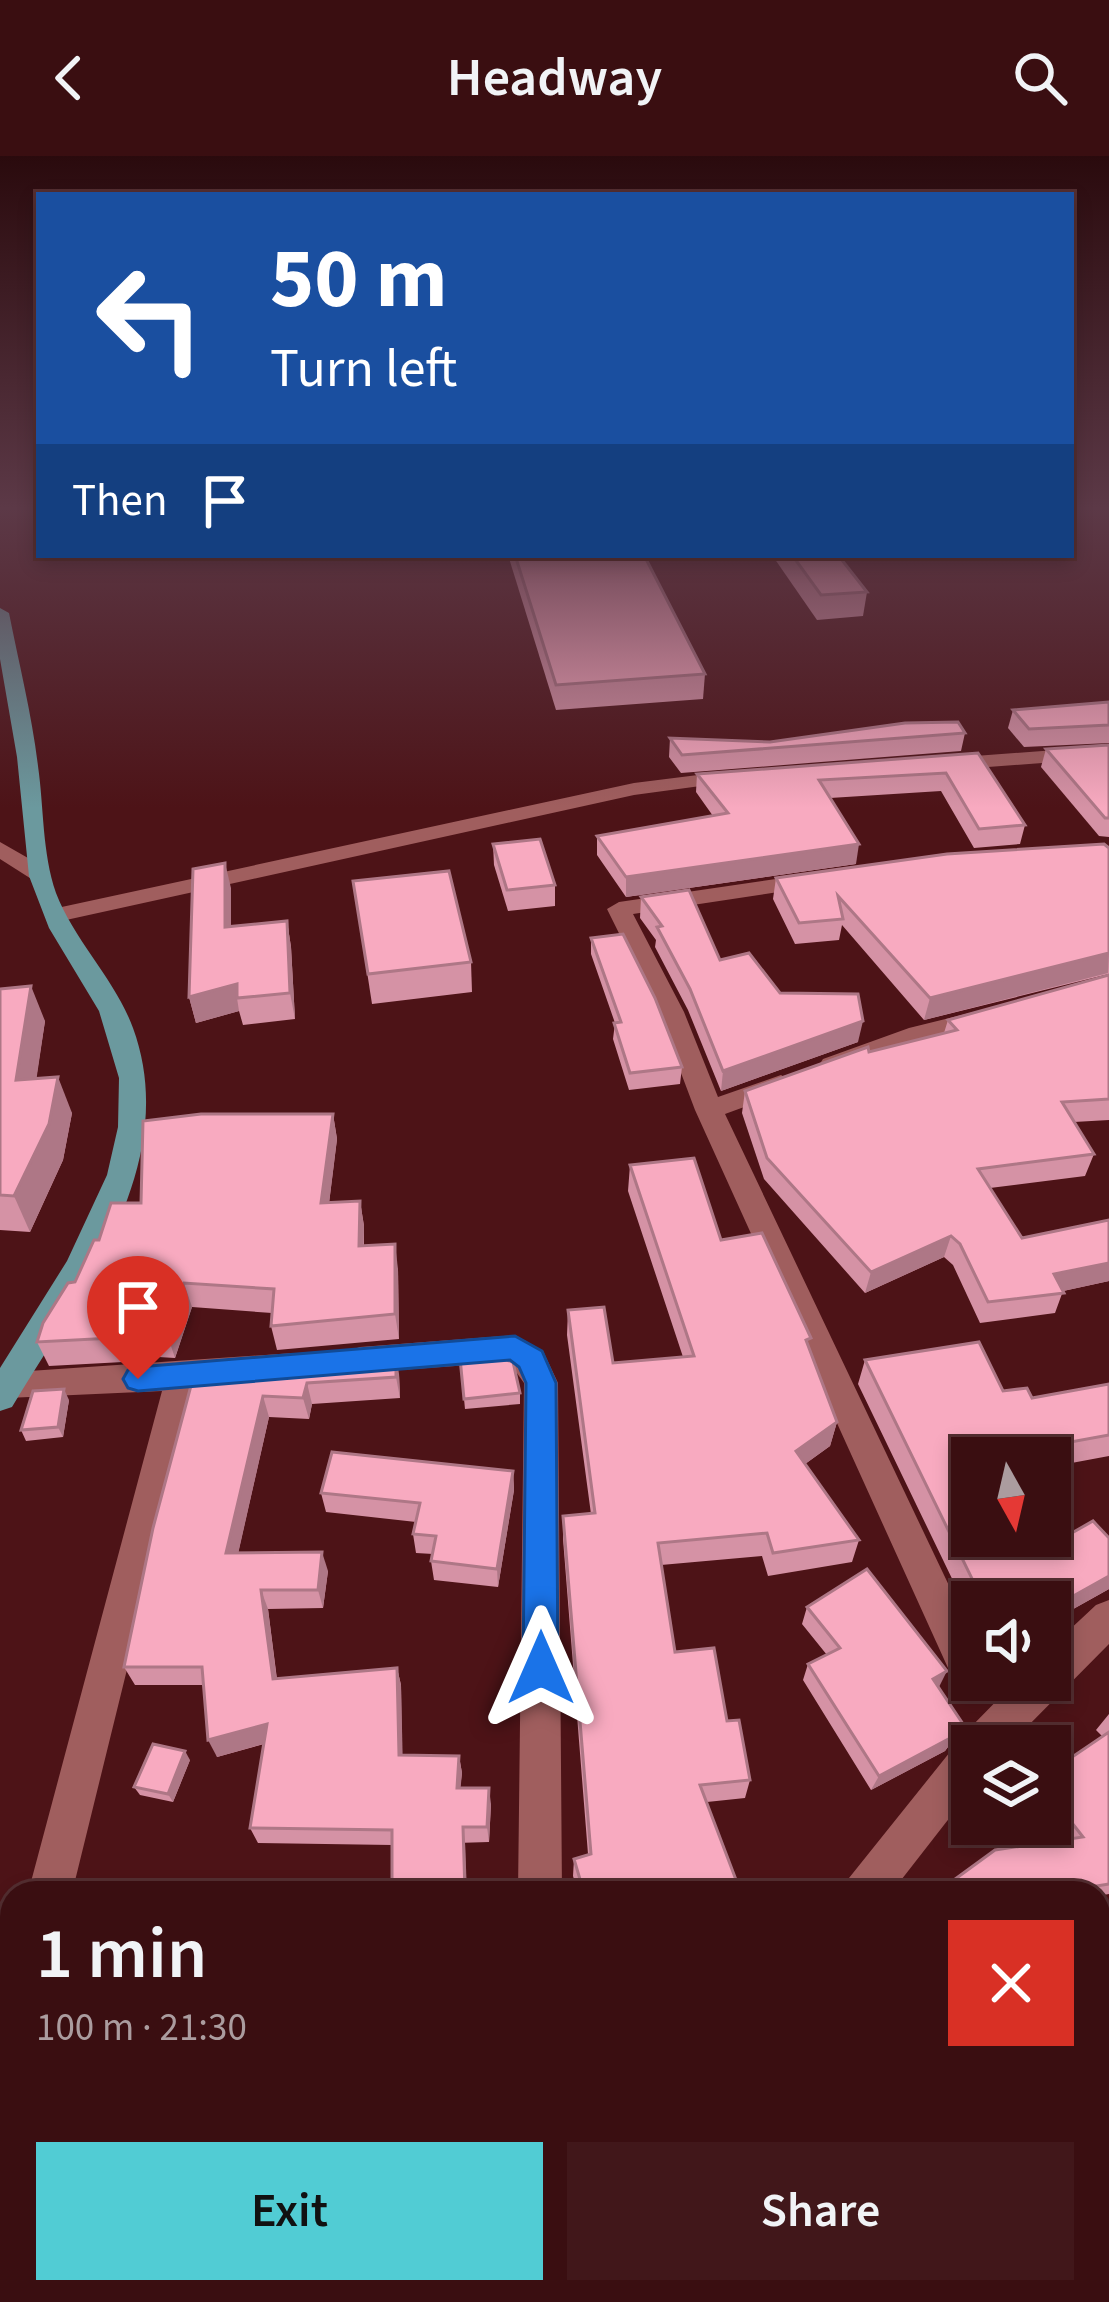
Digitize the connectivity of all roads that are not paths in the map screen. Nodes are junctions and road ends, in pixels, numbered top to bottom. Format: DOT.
graph roads {
  1 [pos="0,613"];
  2 [pos="1109,752"];
  3 [pos="931,764"];
  4 [pos="765,774"];
  5 [pos="0,848"];
  6 [pos="41,875"];
  7 [pos="826,879"];
  8 [pos="57,915"];
  9 [pos="1024,1007"];
  10 [pos="709,1110"];
  11 [pos="182,1377"];
  12 [pos="3,1391"];
  13 [pos="1109,1618"];
  14 [pos="951,1632"];
  15 [pos="1071,1654"];
  16 [pos="1023,1701"];
  17 [pos="1000,1725"];
  18 [pos="951,1782"];
  19 [pos="53,1881"];
  20 [pos="540,1881"];
  21 [pos="873,1881"];
  1 -- 6 [label="main road"];
  2 -- 3 [label="street"];
  4 -- 8 [label="street"];
  5 -- 6 [label="street"];
  6 -- 8 [label="main road"];
  7 -- 10 [label="street"];
  8 -- 12 [label="main road"];
  9 -- 10 [label="street"];
  10 -- 14 [label="street"];
  11 -- 12 [label="street"];
  11 -- 19 [label="street"];
  11 -- 20 [label="street"];
  13 -- 15 [label="street"];
  16 -- 17 [label="street"];
  18 -- 21 [label="street"];
}
